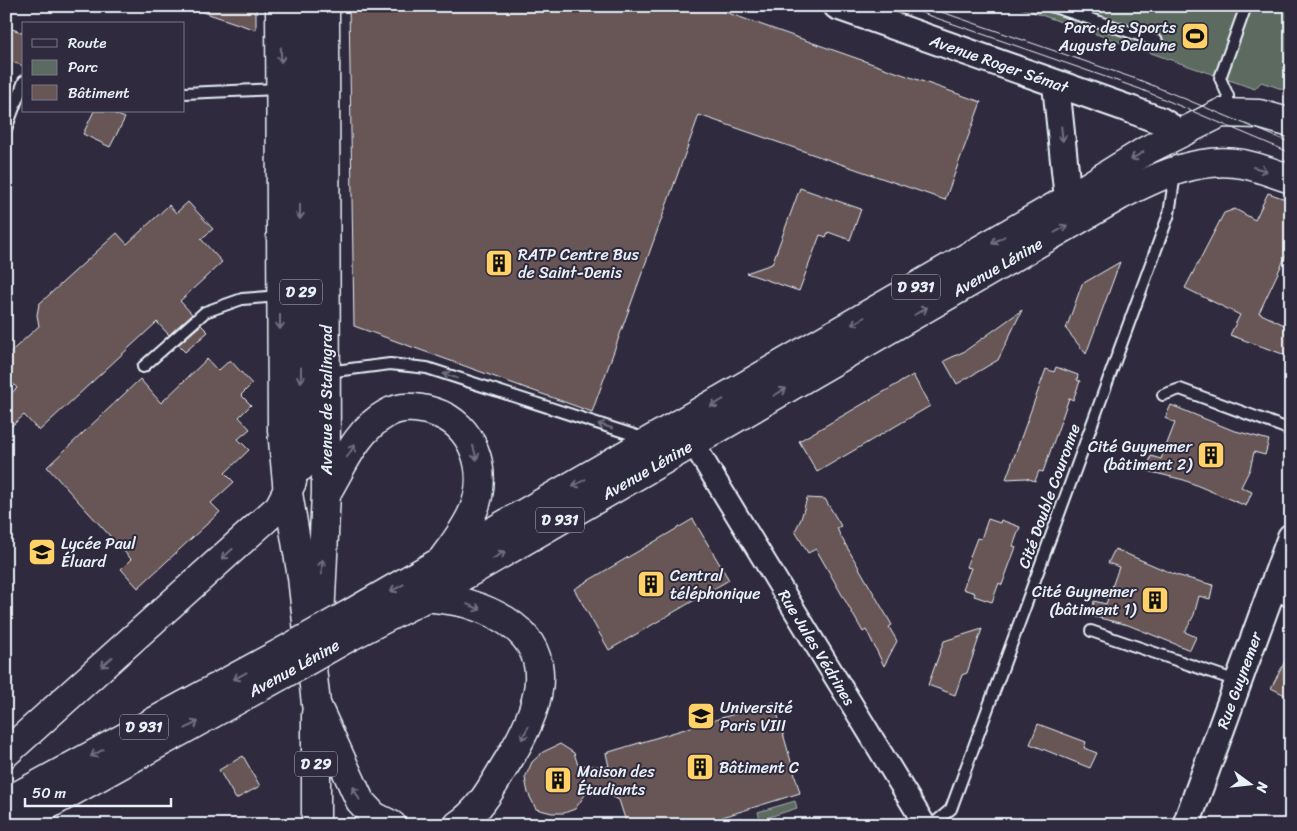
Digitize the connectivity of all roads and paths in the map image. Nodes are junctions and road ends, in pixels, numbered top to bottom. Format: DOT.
graph roads {
  1 [pos="280,6"];
  2 [pos="300,6"];
  3 [pos="306,6"];
  4 [pos="324,6"];
  5 [pos="836,6"];
  6 [pos="1051,6"];
  7 [pos="1246,6"];
  8 [pos="1157,41"];
  9 [pos="1056,85"];
  10 [pos="22,86"];
  11 [pos="281,89"];
  12 [pos="185,93"];
  13 [pos="1229,112"];
  14 [pos="1291,123"];
  15 [pos="1182,125"];
  16 [pos="6,129"];
  17 [pos="1229,163"];
  18 [pos="1176,169"];
  19 [pos="1291,179"];
  20 [pos="1068,199"];
  21 [pos="325,291"];
  22 [pos="280,296"];
  23 [pos="143,367"];
  24 [pos="326,372"];
  25 [pos="1163,395"];
  26 [pos="282,430"];
  27 [pos="1291,430"];
  28 [pos="651,441"];
  29 [pos="693,443"];
  30 [pos="301,449"];
  31 [pos="288,493"];
  32 [pos="326,493"];
  33 [pos="264,521"];
  34 [pos="1291,537"];
  35 [pos="439,564"];
  36 [pos="302,577"];
  37 [pos="1282,591"];
  38 [pos="427,597"];
  39 [pos="346,627"];
  40 [pos="1091,631"];
  41 [pos="282,664"];
  42 [pos="1238,681"];
  43 [pos="316,704"];
  44 [pos="6,753"];
  45 [pos="6,802"];
  46 [pos="12,825"];
  47 [pos="316,825"];
  48 [pos="392,825"];
  49 [pos="458,825"];
  50 [pos="925,825"];
  51 [pos="932,825"];
  52 [pos="1186,825"];
  1 -- 11 [label="main road, Avenue de Stalingrad / D 29, one-way"];
  2 -- 30 [label="main road, Avenue de Stalingrad / D 29, one-way"];
  3 -- 21 [label="main road, D 29"];
  4 -- 21 [label="main road, Avenue de Stalingrad / D 29"];
  5 -- 9 [label="street, Avenue Roger Sémat"];
  6 -- 8 [label="lane"];
  7 -- 13 [label="lane"];
  9 -- 15 [label="street, Avenue Roger Sémat"];
  9 -- 20 [label="street, one-way"];
  10 -- 16 [label="lane"];
  11 -- 12 [label="lane"];
  11 -- 22 [label="main road, Avenue de Stalingrad / D 29"];
  13 -- 14 [label="main road, D 931"];
  13 -- 15 [label="main road, D 931"];
  15 -- 17 [label="main road"];
  15 -- 20 [label="main road, Avenue Lénine / D 931, one-way"];
  17 -- 18 [label="main road, Avenue Lénine / D 931"];
  17 -- 19 [label="main road, Avenue Lénine / D 931, one-way"];
  29 -- 18 [label="main road, Avenue Lénine / D 931, one-way"];
  18 -- 51 [label="lane, Cité Double Couronne"];
  20 -- 28 [label="main road, Avenue Lénine / D 931, one-way"];
  21 -- 24 [label="main road, Avenue de Stalingrad / D 29"];
  22 -- 23 [label="lane"];
  22 -- 26 [label="main road, Avenue de Stalingrad / D 29, one-way"];
  28 -- 24 [label="lane, one-way"];
  24 -- 32 [label="main road, Avenue de Stalingrad / D 29"];
  25 -- 27 [label="lane"];
  26 -- 31 [label="main road, Avenue de Stalingrad / D 29"];
  26 -- 33 [label="main road"];
  28 -- 35 [label="main road, Avenue Lénine / D 931, one-way"];
  38 -- 29 [label="main road, Avenue Lénine / D 931, one-way"];
  29 -- 50 [label="street, Rue Jules Védrines"];
  30 -- 31 [label="main road"];
  30 -- 36 [label="main road, Avenue de Stalingrad / D 29"];
  31 -- 33 [label="main road"];
  31 -- 36 [label="main road, Avenue de Stalingrad / D 29"];
  32 -- 35 [label="main road, one-way"];
  43 -- 32 [label="main road, Avenue de Stalingrad / D 29, one-way"];
  33 -- 44 [label="main road, one-way"];
  34 -- 37 [label="street, Rue Guynemer"];
  35 -- 39 [label="main road, Avenue Lénine / D 931, one-way"];
  36 -- 43 [label="main road, Avenue de Stalingrad / D 29"];
  37 -- 42 [label="street, Rue Guynemer"];
  38 -- 39 [label="main road, Avenue Lénine / D 931"];
  38 -- 49 [label="main road, one-way"];
  39 -- 41 [label="main road, Avenue Lénine / D 931, bridge"];
  40 -- 42 [label="lane"];
  41 -- 45 [label="main road, Avenue Lénine / D 931, one-way"];
  46 -- 41 [label="main road, Avenue Lénine / D 931, one-way"];
  42 -- 52 [label="street, Rue Guynemer"];
  43 -- 47 [label="main road, Avenue de Stalingrad / D 29"];
  48 -- 43 [label="main road, one-way"];
}
